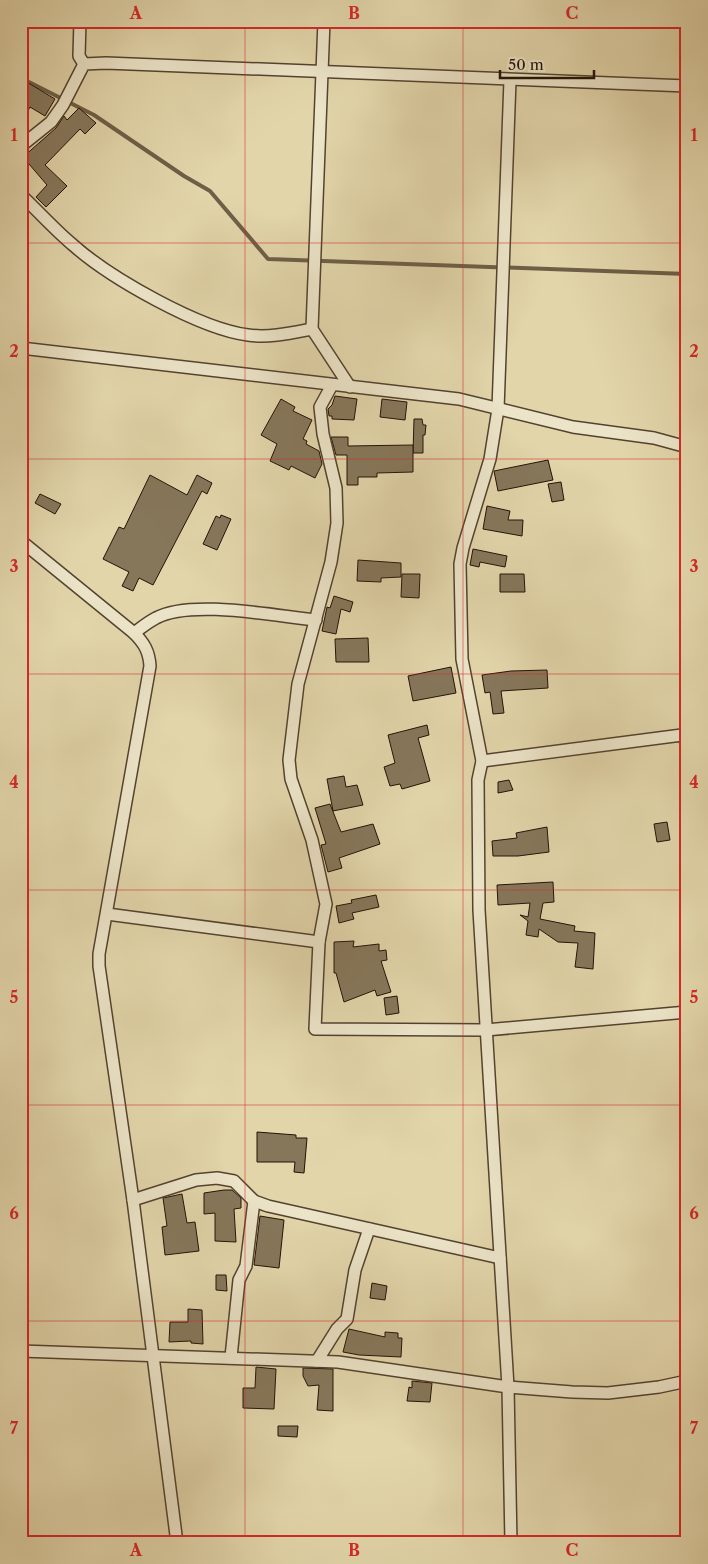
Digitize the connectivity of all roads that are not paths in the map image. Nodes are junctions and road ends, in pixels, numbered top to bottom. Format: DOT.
graph roads {
  1 [pos="80,21"];
  2 [pos="324,21"];
  3 [pos="84,64"];
  4 [pos="322,73"];
  5 [pos="510,80"];
  6 [pos="687,86"];
  7 [pos="21,146"];
  8 [pos="21,195"];
  9 [pos="312,329"];
  10 [pos="21,348"];
  11 [pos="332,385"];
  12 [pos="350,387"];
  13 [pos="498,409"];
  14 [pos="687,446"];
  15 [pos="21,541"];
  16 [pos="316,620"];
  17 [pos="134,633"];
  18 [pos="687,743"];
  19 [pos="482,761"];
  20 [pos="107,914"];
  21 [pos="319,942"];
  22 [pos="687,1012"];
  23 [pos="486,1030"];
  24 [pos="133,1200"];
  25 [pos="254,1201"];
  26 [pos="369,1229"];
  27 [pos="500,1258"];
  28 [pos="21,1351"];
  29 [pos="152,1355"];
  30 [pos="231,1357"];
  31 [pos="317,1361"];
  32 [pos="687,1380"];
  33 [pos="508,1387"];
  34 [pos="177,1543"];
  35 [pos="511,1543"];
  1 -- 3 [label="street"];
  2 -- 4 [label="street"];
  3 -- 4 [label="street"];
  3 -- 7 [label="street"];
  4 -- 5 [label="street"];
  4 -- 9 [label="street"];
  5 -- 6 [label="street"];
  5 -- 13 [label="street"];
  8 -- 9 [label="street"];
  9 -- 12 [label="street"];
  10 -- 11 [label="street"];
  11 -- 12 [label="street"];
  11 -- 16 [label="street"];
  12 -- 13 [label="street"];
  13 -- 14 [label="street"];
  13 -- 19 [label="street"];
  15 -- 17 [label="street"];
  16 -- 17 [label="street"];
  16 -- 21 [label="street"];
  17 -- 20 [label="street"];
  18 -- 19 [label="street"];
  19 -- 23 [label="street"];
  20 -- 21 [label="street"];
  20 -- 24 [label="street"];
  21 -- 23 [label="street"];
  22 -- 23 [label="street"];
  23 -- 27 [label="street"];
  24 -- 25 [label="street"];
  24 -- 29 [label="street"];
  25 -- 26 [label="street"];
  25 -- 30 [label="street"];
  26 -- 27 [label="street"];
  26 -- 31 [label="street"];
  27 -- 33 [label="street"];
  28 -- 29 [label="street"];
  29 -- 30 [label="street"];
  29 -- 34 [label="street"];
  30 -- 31 [label="street"];
  31 -- 33 [label="street"];
  32 -- 33 [label="street"];
  33 -- 35 [label="street"];
}
